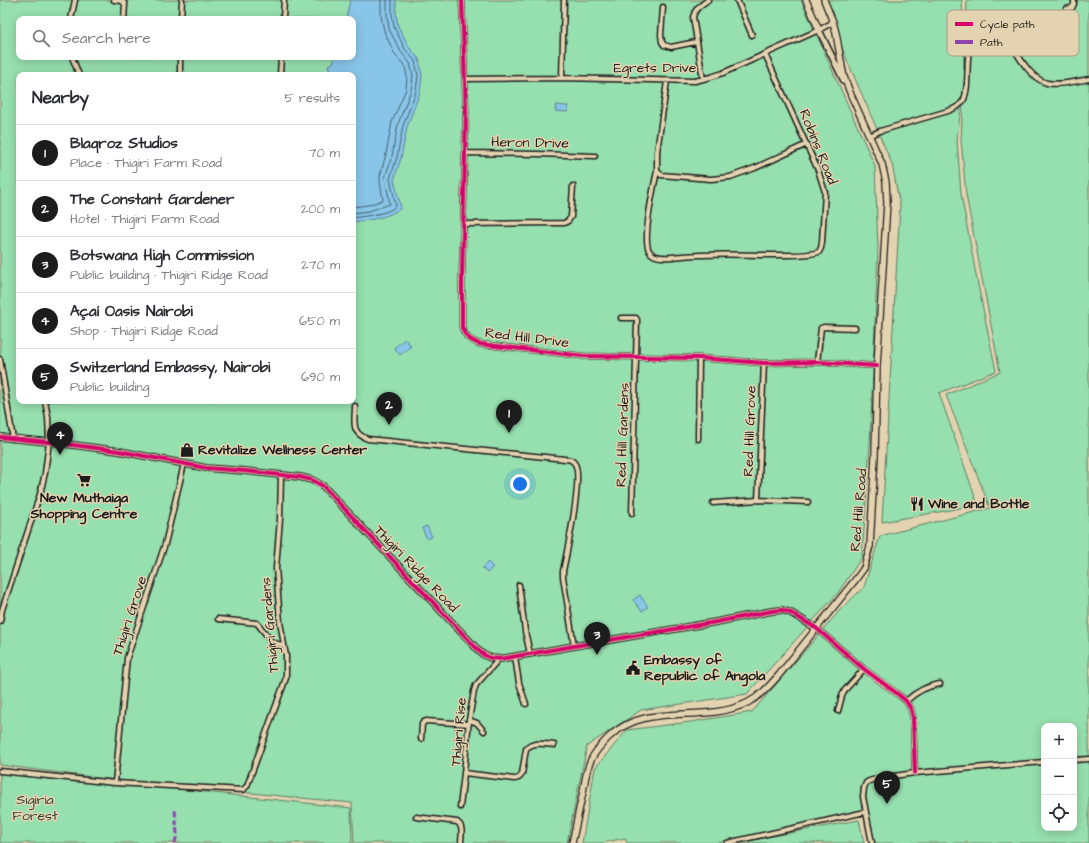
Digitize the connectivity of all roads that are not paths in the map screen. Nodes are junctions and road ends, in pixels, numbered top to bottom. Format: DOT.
graph roads {
  1 [pos="75,0"];
  2 [pos="114,0"];
  3 [pos="182,0"];
  4 [pos="284,0"];
  5 [pos="462,0"];
  6 [pos="564,0"];
  7 [pos="708,0"];
  8 [pos="737,0"];
  9 [pos="806,0"];
  10 [pos="824,0"];
  11 [pos="1074,0"];
  12 [pos="663,7"];
  13 [pos="1066,10"];
  14 [pos="71,16"];
  15 [pos="124,16"];
  16 [pos="181,16"];
  17 [pos="283,16"];
  18 [pos="833,22"];
  19 [pos="819,30"];
  20 [pos="752,35"];
  21 [pos="696,42"];
  22 [pos="765,54"];
  23 [pos="969,56"];
  24 [pos="1019,56"];
  25 [pos="73,60"];
  26 [pos="180,60"];
  27 [pos="281,60"];
  28 [pos="78,72"];
  29 [pos="180,72"];
  30 [pos="280,72"];
  31 [pos="562,78"];
  32 [pos="465,79"];
  33 [pos="1089,79"];
  34 [pos="703,80"];
  35 [pos="667,81"];
  36 [pos="851,94"];
  37 [pos="869,136"];
  38 [pos="806,144"];
  39 [pos="466,153"];
  40 [pos="595,156"];
  41 [pos="657,171"];
  42 [pos="573,186"];
  43 [pos="464,224"];
  44 [pos="621,318"];
  45 [pos="855,328"];
  46 [pos="636,358"];
  47 [pos="699,358"];
  48 [pos="0,359"];
  49 [pos="764,362"];
  50 [pos="817,362"];
  51 [pos="877,366"];
  52 [pos="46,404"];
  53 [pos="355,406"];
  54 [pos="0,437"];
  55 [pos="13,439"];
  56 [pos="698,439"];
  57 [pos="49,442"];
  58 [pos="184,464"];
  59 [pos="281,474"];
  60 [pos="758,500"];
  61 [pos="713,502"];
  62 [pos="808,502"];
  63 [pos="632,513"];
  64 [pos="870,546"];
  65 [pos="864,568"];
  66 [pos="519,585"];
  67 [pos="218,619"];
  68 [pos="0,621"];
  69 [pos="816,628"];
  70 [pos="284,646"];
  71 [pos="574,646"];
  72 [pos="530,654"];
  73 [pos="515,657"];
  74 [pos="498,660"];
  75 [pos="864,669"];
  76 [pos="940,684"];
  77 [pos="906,701"];
  78 [pos="526,704"];
  79 [pos="838,711"];
  80 [pos="469,722"];
  81 [pos="484,731"];
  82 [pos="421,739"];
  83 [pos="554,745"];
  84 [pos="1089,759"];
  85 [pos="1077,760"];
  86 [pos="1041,762"];
  87 [pos="0,771"];
  88 [pos="464,773"];
  89 [pos="916,773"];
  90 [pos="115,783"];
  91 [pos="460,807"];
  92 [pos="865,812"];
  93 [pos="416,817"];
  94 [pos="461,843"];
  95 [pos="572,843"];
  96 [pos="727,843"];
  97 [pos="872,843"];
  1 -- 14 [label="street"];
  2 -- 15 [label="street"];
  3 -- 16 [label="street"];
  4 -- 17 [label="street"];
  5 -- 32 [label="street, Red Hill Drive"];
  6 -- 31 [label="street"];
  7 -- 21 [label="street"];
  8 -- 20 [label="street"];
  9 -- 19 [label="main road, Red Hill Road"];
  10 -- 18 [label="main road, Red Hill Road"];
  11 -- 13 [label="street"];
  12 -- 21 [label="street"];
  18 -- 19 [label="street, Egrets Drive"];
  18 -- 36 [label="main road, Red Hill Road"];
  19 -- 22 [label="street, Egrets Drive"];
  19 -- 36 [label="street, Red Hill Road"];
  21 -- 34 [label="street"];
  22 -- 34 [label="street, Egrets Drive"];
  22 -- 38 [label="street, Robins Road"];
  23 -- 37 [label="street"];
  24 -- 33 [label="street"];
  25 -- 28 [label="street"];
  26 -- 29 [label="street"];
  27 -- 30 [label="street"];
  31 -- 32 [label="street, Egrets Drive"];
  31 -- 35 [label="street, Egrets Drive"];
  32 -- 39 [label="street, Red Hill Drive"];
  34 -- 35 [label="street, Egrets Drive"];
  35 -- 41 [label="street"];
  36 -- 37 [label="main road, Red Hill Road"];
  37 -- 51 [label="main road, Red Hill Road"];
  38 -- 41 [label="street"];
  38 -- 41 [label="street, Robins Road"];
  39 -- 40 [label="street, Heron Drive"];
  39 -- 43 [label="street, Red Hill Drive"];
  42 -- 43 [label="street"];
  43 -- 46 [label="street, Red Hill Drive"];
  44 -- 46 [label="street, Red Hill Gardens"];
  45 -- 50 [label="street"];
  46 -- 47 [label="street, Red Hill Drive"];
  46 -- 63 [label="street, Red Hill Gardens"];
  47 -- 49 [label="street, Red Hill Drive"];
  47 -- 56 [label="street"];
  48 -- 55 [label="street"];
  49 -- 50 [label="street, Red Hill Drive"];
  49 -- 60 [label="street, Red Hill Grove"];
  50 -- 51 [label="street, Red Hill Drive"];
  51 -- 64 [label="main road, Red Hill Road"];
  52 -- 57 [label="street"];
  53 -- 71 [label="street"];
  54 -- 55 [label="street, Thigiri Ridge Road"];
  55 -- 57 [label="street, Thigiri Ridge Road"];
  57 -- 58 [label="street, Thigiri Ridge Road"];
  57 -- 68 [label="street"];
  58 -- 59 [label="street, Thigiri Ridge Road"];
  58 -- 90 [label="street, Thigiri Grove"];
  59 -- 70 [label="street, Thigiri Gardens"];
  59 -- 74 [label="street, Thigiri Ridge Road"];
  60 -- 61 [label="street"];
  60 -- 62 [label="street"];
  64 -- 65 [label="street, Red Hill Road"];
  65 -- 69 [label="main road, Red Hill Road"];
  66 -- 72 [label="street"];
  67 -- 70 [label="street"];
  69 -- 71 [label="street"];
  69 -- 75 [label="street"];
  69 -- 95 [label="main road, Red Hill Road"];
  70 -- 90 [label="street, Thigiri Gardens"];
  71 -- 72 [label="street"];
  72 -- 73 [label="street"];
  73 -- 74 [label="street"];
  73 -- 78 [label="street"];
  74 -- 80 [label="street, Thigiri Rise"];
  75 -- 77 [label="street"];
  75 -- 79 [label="street"];
  76 -- 77 [label="street"];
  77 -- 89 [label="street"];
  80 -- 81 [label="street"];
  80 -- 82 [label="street"];
  80 -- 88 [label="street, Thigiri Rise"];
  83 -- 88 [label="street, Thigiri Rise"];
  84 -- 85 [label="street"];
  86 -- 89 [label="street"];
  87 -- 90 [label="street"];
  88 -- 91 [label="street"];
  89 -- 92 [label="street"];
  92 -- 96 [label="street"];
  92 -- 97 [label="street"];
  93 -- 94 [label="street"];
}
